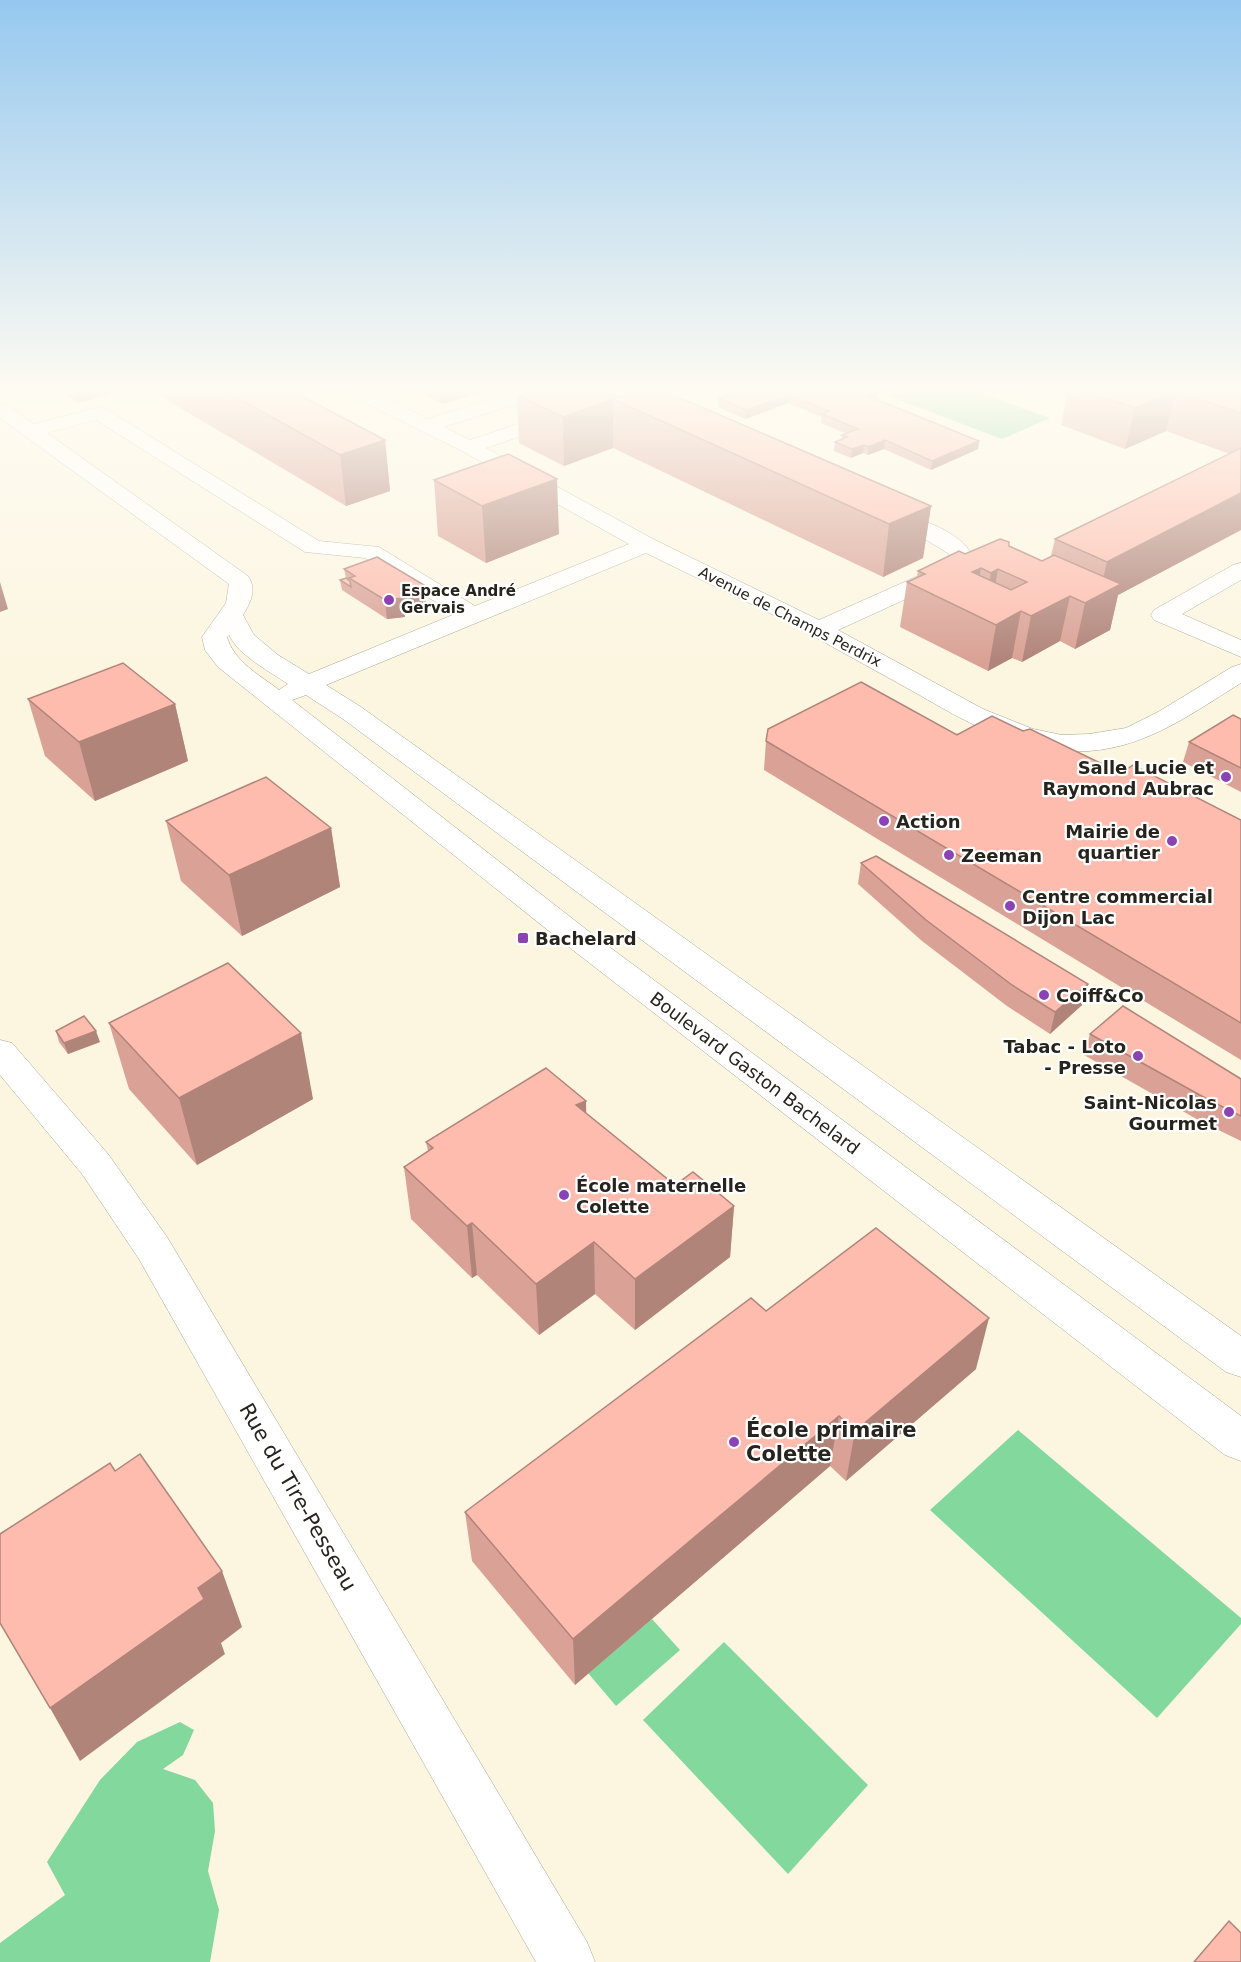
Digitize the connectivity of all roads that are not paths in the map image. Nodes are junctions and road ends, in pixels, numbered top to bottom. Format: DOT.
graph roads {
  1 [pos="98,479"];
  2 [pos="205,479"];
  3 [pos="526,479"];
  4 [pos="869,506"];
  5 [pos="647,546"];
  6 [pos="1241,570"];
  7 [pos="231,614"];
  8 [pos="473,615"];
  9 [pos="819,629"];
  10 [pos="1241,650"];
  11 [pos="1241,672"];
  12 [pos="307,683"];
  13 [pos="274,699"];
  14 [pos="0,1052"];
  15 [pos="1241,1359"];
  16 [pos="1241,1441"];
  17 [pos="567,1962"];
  1 -- 7 [label="street, Boulevard Gaston Bachelard"];
  2 -- 8 [label="street"];
  3 -- 5 [label="street, Avenue de Champs Perdrix"];
  4 -- 9 [label="street"];
  5 -- 8 [label="street"];
  5 -- 9 [label="street, Avenue de Champs Perdrix"];
  6 -- 10 [label="street"];
  7 -- 12 [label="street"];
  7 -- 13 [label="street, Boulevard Gaston Bachelard"];
  8 -- 12 [label="street"];
  9 -- 11 [label="street, Avenue de Champs Perdrix"];
  12 -- 13 [label="street"];
  12 -- 15 [label="street"];
  13 -- 16 [label="street, Boulevard Gaston Bachelard"];
  14 -- 17 [label="street, Rue du Tire-Pesseau"];
}
